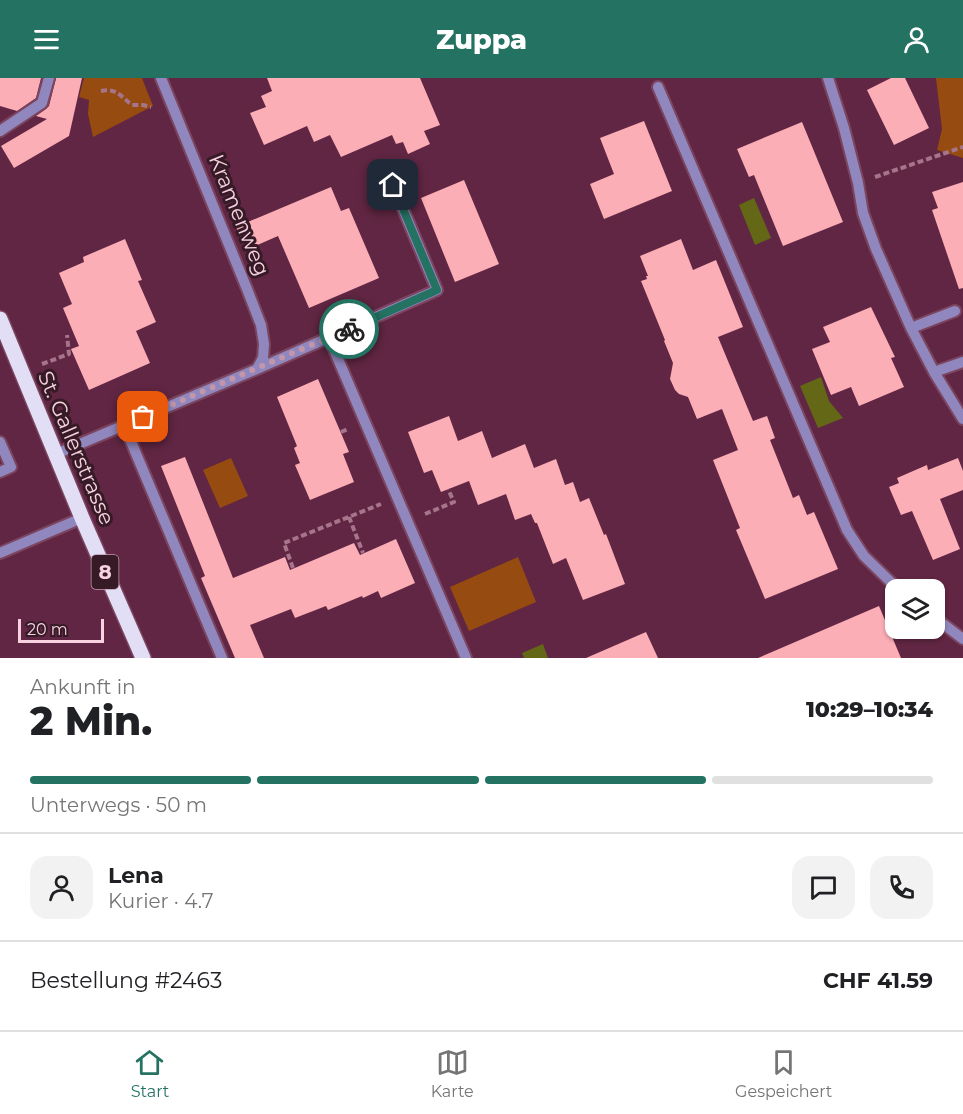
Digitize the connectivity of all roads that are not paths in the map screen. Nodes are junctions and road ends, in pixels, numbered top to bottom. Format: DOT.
graph roads {
  1 [pos="50,78"];
  2 [pos="161,78"];
  3 [pos="828,78"];
  4 [pos="658,87"];
  5 [pos="0,131"];
  6 [pos="393,185"];
  7 [pos="955,311"];
  8 [pos="0,319"];
  9 [pos="911,328"];
  10 [pos="329,338"];
  11 [pos="963,362"];
  12 [pos="257,369"];
  13 [pos="934,372"];
  14 [pos="963,419"];
  15 [pos="124,425"];
  16 [pos="0,442"];
  17 [pos="56,454"];
  18 [pos="0,472"];
  19 [pos="82,518"];
  20 [pos="0,553"];
  21 [pos="888,579"];
  22 [pos="945,625"];
  23 [pos="963,639"];
  24 [pos="142,658"];
  25 [pos="222,658"];
  26 [pos="466,658"];
  1 -- 5 [label="street"];
  2 -- 12 [label="street, Kramenweg"];
  3 -- 9 [label="street"];
  4 -- 21 [label="street"];
  6 -- 10 [label="street"];
  7 -- 9 [label="street"];
  8 -- 17 [label="main road, St. Gallerstrasse / 8"];
  9 -- 13 [label="street"];
  10 -- 12 [label="street"];
  10 -- 26 [label="street"];
  11 -- 13 [label="street"];
  12 -- 15 [label="street"];
  13 -- 14 [label="street"];
  15 -- 17 [label="street"];
  15 -- 25 [label="street"];
  16 -- 18 [label="street"];
  17 -- 19 [label="main road, St. Gallerstrasse / 8"];
  19 -- 20 [label="street"];
  19 -- 24 [label="main road, St. Gallerstrasse / 8"];
  22 -- 23 [label="street"];
}
